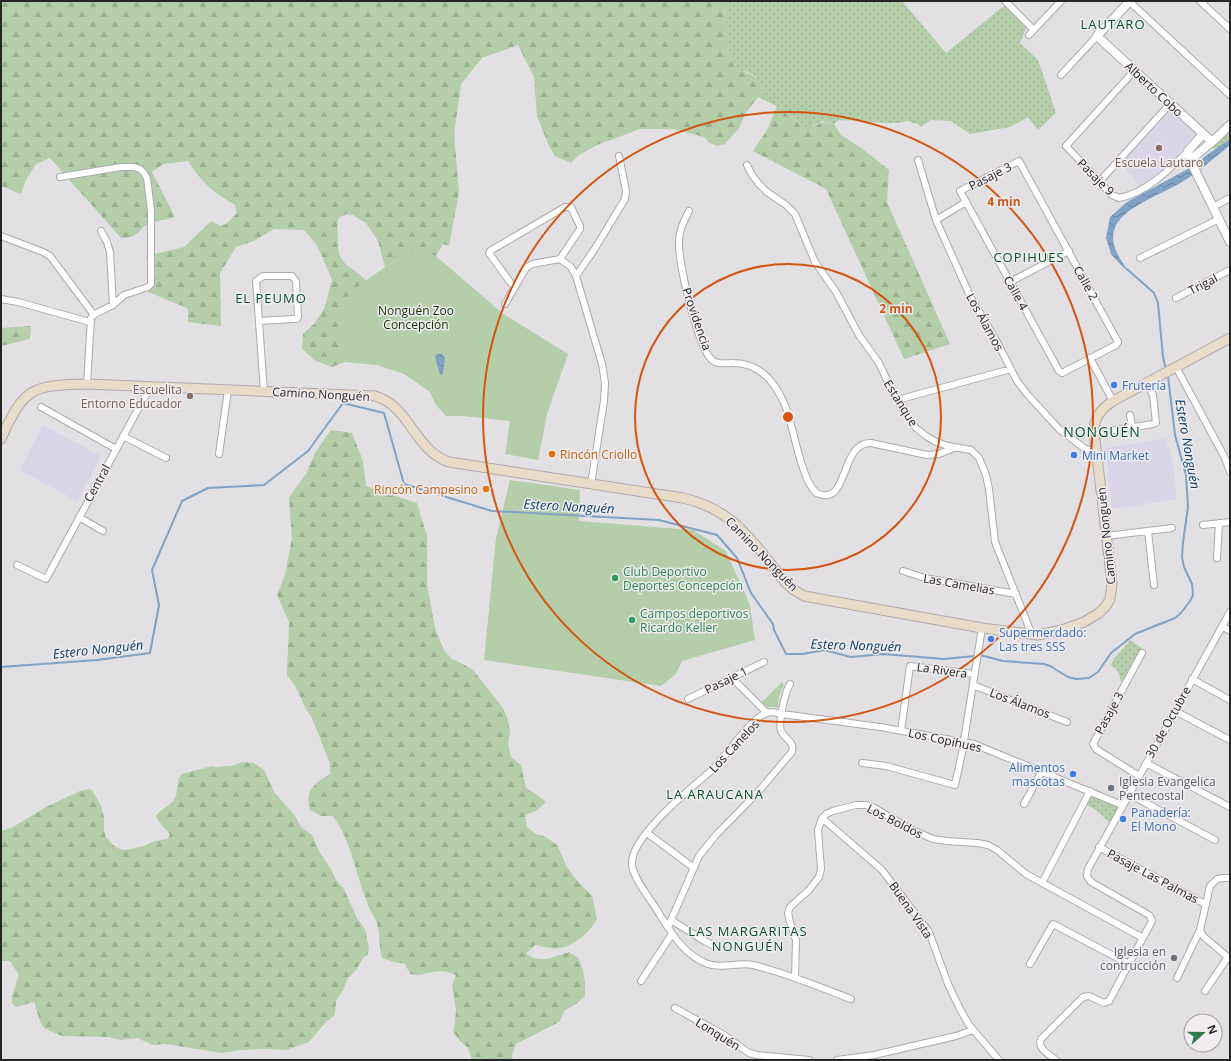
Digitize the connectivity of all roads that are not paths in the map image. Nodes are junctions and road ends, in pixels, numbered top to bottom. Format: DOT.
graph roads {
  1 [pos="1005,1"];
  2 [pos="1061,1"];
  3 [pos="1129,1"];
  4 [pos="1200,1"];
  5 [pos="1230,29"];
  6 [pos="1034,30"];
  7 [pos="1029,35"];
  8 [pos="1097,36"];
  9 [pos="1134,71"];
  10 [pos="1061,75"];
  11 [pos="1230,95"];
  12 [pos="1170,104"];
  13 [pos="1230,125"];
  14 [pos="1203,134"];
  15 [pos="1212,142"];
  16 [pos="1188,151"];
  17 [pos="619,156"];
  18 [pos="918,160"];
  19 [pos="1019,161"];
  20 [pos="1192,163"];
  21 [pos="747,165"];
  22 [pos="60,177"];
  23 [pos="1100,181"];
  24 [pos="960,191"];
  25 [pos="1230,198"];
  26 [pos="966,202"];
  27 [pos="1213,207"];
  28 [pos="689,211"];
  29 [pos="1219,219"];
  30 [pos="936,220"];
  31 [pos="101,232"];
  32 [pos="1,236"];
  33 [pos="1230,242"];
  34 [pos="1069,251"];
  35 [pos="1140,258"];
  36 [pos="560,259"];
  37 [pos="1230,270"];
  38 [pos="576,276"];
  39 [pos="1010,282"];
  40 [pos="515,287"];
  41 [pos="1176,298"];
  42 [pos="1,299"];
  43 [pos="505,304"];
  44 [pos="113,305"];
  45 [pos="94,315"];
  46 [pos="259,321"];
  47 [pos="90,322"];
  48 [pos="1229,340"];
  49 [pos="1090,358"];
  50 [pos="1174,368"];
  51 [pos="1011,369"];
  52 [pos="1146,382"];
  53 [pos="87,384"];
  54 [pos="150,387"];
  55 [pos="228,390"];
  56 [pos="264,391"];
  57 [pos="897,400"];
  58 [pos="1113,401"];
  59 [pos="41,407"];
  60 [pos="1130,415"];
  61 [pos="1132,427"];
  62 [pos="1115,430"];
  63 [pos="123,436"];
  64 [pos="1,439"];
  65 [pos="954,448"];
  66 [pos="116,449"];
  67 [pos="1096,453"];
  68 [pos="219,454"];
  69 [pos="166,458"];
  70 [pos="1230,472"];
  71 [pos="591,484"];
  72 [pos="79,517"];
  73 [pos="1230,522"];
  74 [pos="1219,523"];
  75 [pos="1203,525"];
  76 [pos="1172,528"];
  77 [pos="103,531"];
  78 [pos="1148,531"];
  79 [pos="1106,536"];
  80 [pos="1217,558"];
  81 [pos="17,565"];
  82 [pos="903,571"];
  83 [pos="1154,586"];
  84 [pos="1016,594"];
  85 [pos="1230,612"];
  86 [pos="1222,626"];
  87 [pos="982,628"];
  88 [pos="1230,631"];
  89 [pos="1032,635"];
  90 [pos="1142,653"];
  91 [pos="764,662"];
  92 [pos="974,674"];
  93 [pos="732,678"];
  94 [pos="1192,679"];
  95 [pos="790,684"];
  96 [pos="973,685"];
  97 [pos="688,699"];
  98 [pos="1230,700"];
  99 [pos="1175,710"];
  100 [pos="767,713"];
  101 [pos="782,714"];
  102 [pos="1067,722"];
  103 [pos="901,731"];
  104 [pos="1230,740"];
  105 [pos="964,742"];
  106 [pos="862,763"];
  107 [pos="1146,763"];
  108 [pos="1042,771"];
  109 [pos="1138,776"];
  110 [pos="1090,791"];
  111 [pos="1128,794"];
  112 [pos="1024,804"];
  113 [pos="1122,805"];
  114 [pos="1230,807"];
  115 [pos="822,818"];
  116 [pos="647,833"];
  117 [pos="1215,840"];
  118 [pos="1099,847"];
  119 [pos="694,868"];
  120 [pos="1230,878"];
  121 [pos="1042,883"];
  122 [pos="1205,904"];
  123 [pos="671,920"];
  124 [pos="668,926"];
  125 [pos="1200,930"];
  126 [pos="672,934"];
  127 [pos="1143,938"];
  128 [pos="714,946"];
  129 [pos="1229,958"];
  130 [pos="1030,964"];
  131 [pos="1129,964"];
  132 [pos="795,978"];
  133 [pos="1177,978"];
  134 [pos="641,981"];
  135 [pos="1205,991"];
  136 [pos="851,999"];
  137 [pos="675,1008"];
  138 [pos="973,1030"];
  139 [pos="809,1060"];
  140 [pos="836,1060"];
  141 [pos="999,1060"];
  142 [pos="1056,1060"];
  1 -- 6 [label="street"];
  2 -- 6 [label="street"];
  3 -- 8 [label="street"];
  3 -- 11 [label="street"];
  4 -- 5 [label="street"];
  6 -- 7 [label="street"];
  8 -- 9 [label="street, Alberto Cobo"];
  8 -- 10 [label="street"];
  9 -- 12 [label="street, Alberto Cobo"];
  9 -- 23 [label="street, Pasaje 9"];
  12 -- 14 [label="street, Alberto Cobo"];
  12 -- 23 [label="street"];
  13 -- 15 [label="street"];
  14 -- 15 [label="street, Alberto Cobo"];
  14 -- 16 [label="street"];
  15 -- 20 [label="street"];
  16 -- 20 [label="street"];
  16 -- 23 [label="street, Pasaje 9"];
  17 -- 38 [label="street"];
  18 -- 30 [label="street, Los Álamos"];
  19 -- 24 [label="street, Pasaje 3"];
  19 -- 34 [label="street, Calle 2"];
  20 -- 27 [label="street"];
  21 -- 57 [label="street, Estanque"];
  22 -- 44 [label="street"];
  24 -- 26 [label="street, Calle 4"];
  25 -- 27 [label="street"];
  26 -- 30 [label="street, Pasaje 3"];
  26 -- 39 [label="street, Calle 4"];
  27 -- 29 [label="street"];
  28 -- 65 [label="street, Providencia"];
  29 -- 33 [label="street"];
  29 -- 35 [label="street"];
  30 -- 51 [label="street, Los Álamos"];
  31 -- 44 [label="street"];
  32 -- 45 [label="street"];
  34 -- 39 [label="street"];
  34 -- 49 [label="street, Calle 2"];
  36 -- 38 [label="street"];
  36 -- 40 [label="street"];
  36 -- 40 [label="street"];
  37 -- 41 [label="street, Trigal"];
  38 -- 71 [label="street"];
  39 -- 49 [label="street, Calle 4"];
  40 -- 43 [label="street"];
  42 -- 47 [label="street"];
  44 -- 45 [label="street"];
  45 -- 47 [label="street"];
  46 -- 46 [label="street"];
  46 -- 56 [label="street"];
  47 -- 53 [label="street"];
  48 -- 50 [label="main road, Camino Nonguén"];
  49 -- 58 [label="street"];
  50 -- 52 [label="main road, Camino Nonguén"];
  50 -- 70 [label="street"];
  51 -- 57 [label="street"];
  51 -- 67 [label="street, Los Álamos"];
  52 -- 58 [label="main road, Camino Nonguén"];
  52 -- 61 [label="street"];
  53 -- 54 [label="main road, Camino Nonguén"];
  53 -- 64 [label="main road, Camino Nonguén"];
  54 -- 55 [label="main road, Camino Nonguén"];
  54 -- 63 [label="street, Central"];
  55 -- 56 [label="main road, Camino Nonguén"];
  55 -- 68 [label="street"];
  56 -- 71 [label="main road, Camino Nonguén"];
  57 -- 65 [label="street, Estanque"];
  58 -- 67 [label="main road, Camino Nonguén"];
  59 -- 66 [label="street"];
  60 -- 61 [label="street"];
  61 -- 62 [label="street"];
  63 -- 66 [label="street, Central"];
  63 -- 69 [label="street"];
  65 -- 84 [label="street, Estanque"];
  66 -- 72 [label="street, Central"];
  67 -- 79 [label="main road, Camino Nonguén"];
  71 -- 87 [label="main road, Camino Nonguén"];
  72 -- 77 [label="street"];
  72 -- 81 [label="street, Central"];
  73 -- 74 [label="street"];
  74 -- 75 [label="street"];
  74 -- 80 [label="street"];
  76 -- 78 [label="street"];
  78 -- 79 [label="street"];
  78 -- 83 [label="street"];
  79 -- 89 [label="main road, Camino Nonguén"];
  82 -- 84 [label="street, Las Camelias"];
  84 -- 89 [label="street, Estanque"];
  85 -- 86 [label="street, 30 de Octubre"];
  86 -- 88 [label="street"];
  86 -- 94 [label="street, 30 de Octubre"];
  87 -- 89 [label="main road, Camino Nonguén"];
  87 -- 92 [label="street"];
  90 -- 109 [label="street, Pasaje 3"];
  91 -- 93 [label="street, Pasaje 1"];
  92 -- 96 [label="street"];
  92 -- 103 [label="street, La Rivera"];
  93 -- 97 [label="street, Pasaje 1"];
  93 -- 100 [label="street"];
  94 -- 98 [label="street"];
  94 -- 99 [label="street, 30 de Octubre"];
  95 -- 101 [label="street"];
  96 -- 102 [label="street, Los Álamos"];
  96 -- 105 [label="street"];
  99 -- 104 [label="street"];
  99 -- 107 [label="street, 30 de Octubre"];
  100 -- 101 [label="street, Los Canelos"];
  100 -- 116 [label="street, Los Canelos"];
  101 -- 103 [label="street, Los Copihues"];
  101 -- 119 [label="street"];
  103 -- 105 [label="street, Los Copihues"];
  105 -- 106 [label="street"];
  105 -- 108 [label="street, Los Copihues"];
  107 -- 109 [label="street, 30 de Octubre"];
  107 -- 114 [label="street"];
  108 -- 110 [label="street, Los Copihues"];
  108 -- 112 [label="street"];
  109 -- 111 [label="street, 30 de Octubre"];
  110 -- 113 [label="street, Los Copihues"];
  110 -- 121 [label="street"];
  111 -- 113 [label="street, 30 de Octubre"];
  111 -- 117 [label="street"];
  113 -- 118 [label="street, 30 de Octubre"];
  115 -- 121 [label="street, Los Boldos"];
  115 -- 132 [label="street"];
  115 -- 138 [label="street, Buena Vista"];
  116 -- 119 [label="street"];
  116 -- 124 [label="street, Los Canelos"];
  118 -- 122 [label="street, Pasaje Las Palmas"];
  118 -- 127 [label="street, 30 de Octubre"];
  119 -- 123 [label="street"];
  120 -- 122 [label="street"];
  121 -- 127 [label="street, Los Boldos"];
  122 -- 125 [label="street, Pasaje Las Palmas"];
  123 -- 124 [label="street"];
  123 -- 128 [label="street"];
  124 -- 126 [label="street, Los Canelos"];
  125 -- 129 [label="street"];
  125 -- 133 [label="street"];
  126 -- 132 [label="street, Los Canelos"];
  126 -- 134 [label="street"];
  127 -- 131 [label="street, 30 de Octubre"];
  129 -- 135 [label="street"];
  130 -- 131 [label="street"];
  131 -- 142 [label="street, 30 de Octubre"];
  132 -- 136 [label="street, Los Canelos"];
  137 -- 139 [label="street, Lonquén"];
  138 -- 140 [label="street"];
  138 -- 141 [label="street, Buena Vista"];
}
